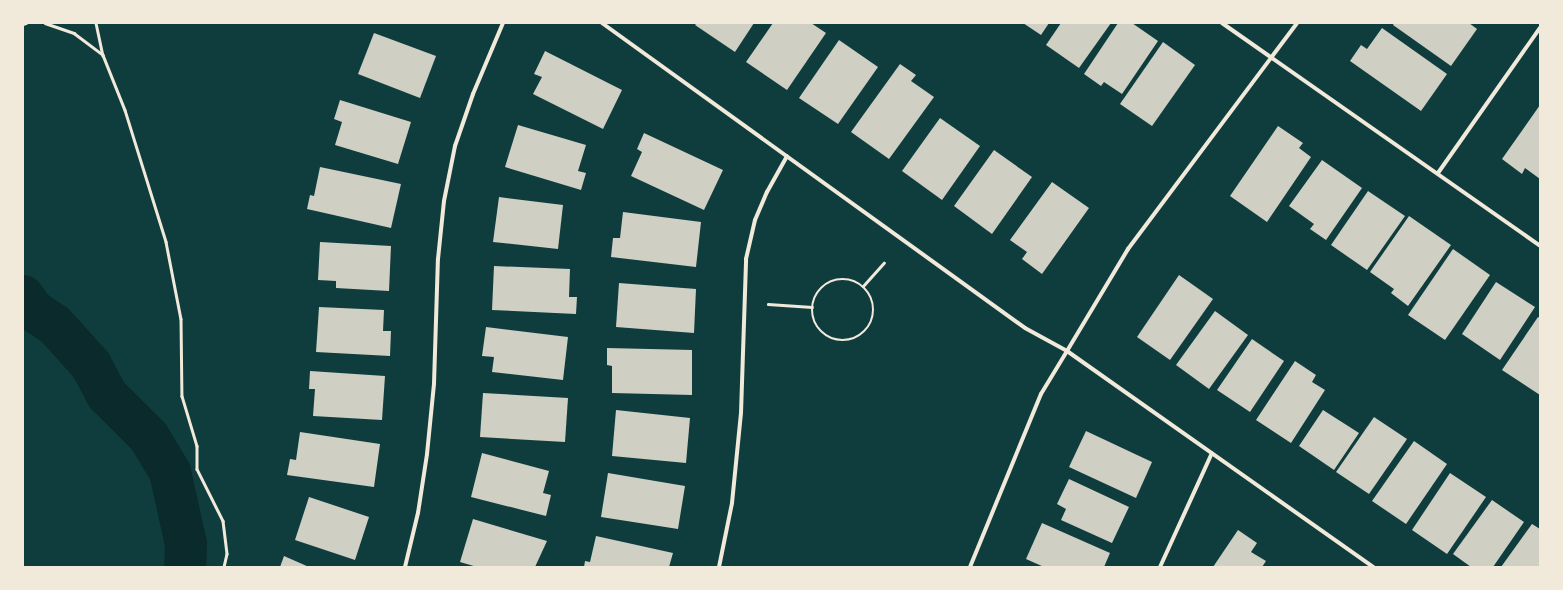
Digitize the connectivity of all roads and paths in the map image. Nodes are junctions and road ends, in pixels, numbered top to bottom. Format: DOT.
graph roads {
  1 [pos="45,23"];
  2 [pos="96,23"];
  3 [pos="503,23"];
  4 [pos="602,23"];
  5 [pos="1222,23"];
  6 [pos="1297,23"];
  7 [pos="1540,28"];
  8 [pos="103,55"];
  9 [pos="1272,59"];
  10 [pos="787,156"];
  11 [pos="1438,173"];
  12 [pos="1540,246"];
  13 [pos="884,263"];
  14 [pos="863,286"];
  15 [pos="768,304"];
  16 [pos="812,307"];
  17 [pos="1067,351"];
  18 [pos="1212,453"];
  19 [pos="224,567"];
  20 [pos="405,567"];
  21 [pos="719,567"];
  22 [pos="970,567"];
  23 [pos="1160,567"];
  24 [pos="1373,567"];
  1 -- 8 [label="path"];
  2 -- 8 [label="path"];
  3 -- 20 [label="street"];
  4 -- 10 [label="street"];
  5 -- 9 [label="street"];
  6 -- 9 [label="street"];
  7 -- 11 [label="street"];
  8 -- 19 [label="path"];
  9 -- 11 [label="street"];
  9 -- 17 [label="street"];
  10 -- 17 [label="street"];
  10 -- 21 [label="street"];
  11 -- 12 [label="street"];
  13 -- 14 [label="path"];
  14 -- 16 [label="path"];
  14 -- 16 [label="path"];
  15 -- 16 [label="path"];
  17 -- 18 [label="street"];
  17 -- 22 [label="street"];
  18 -- 23 [label="street"];
  18 -- 24 [label="street"];
}
